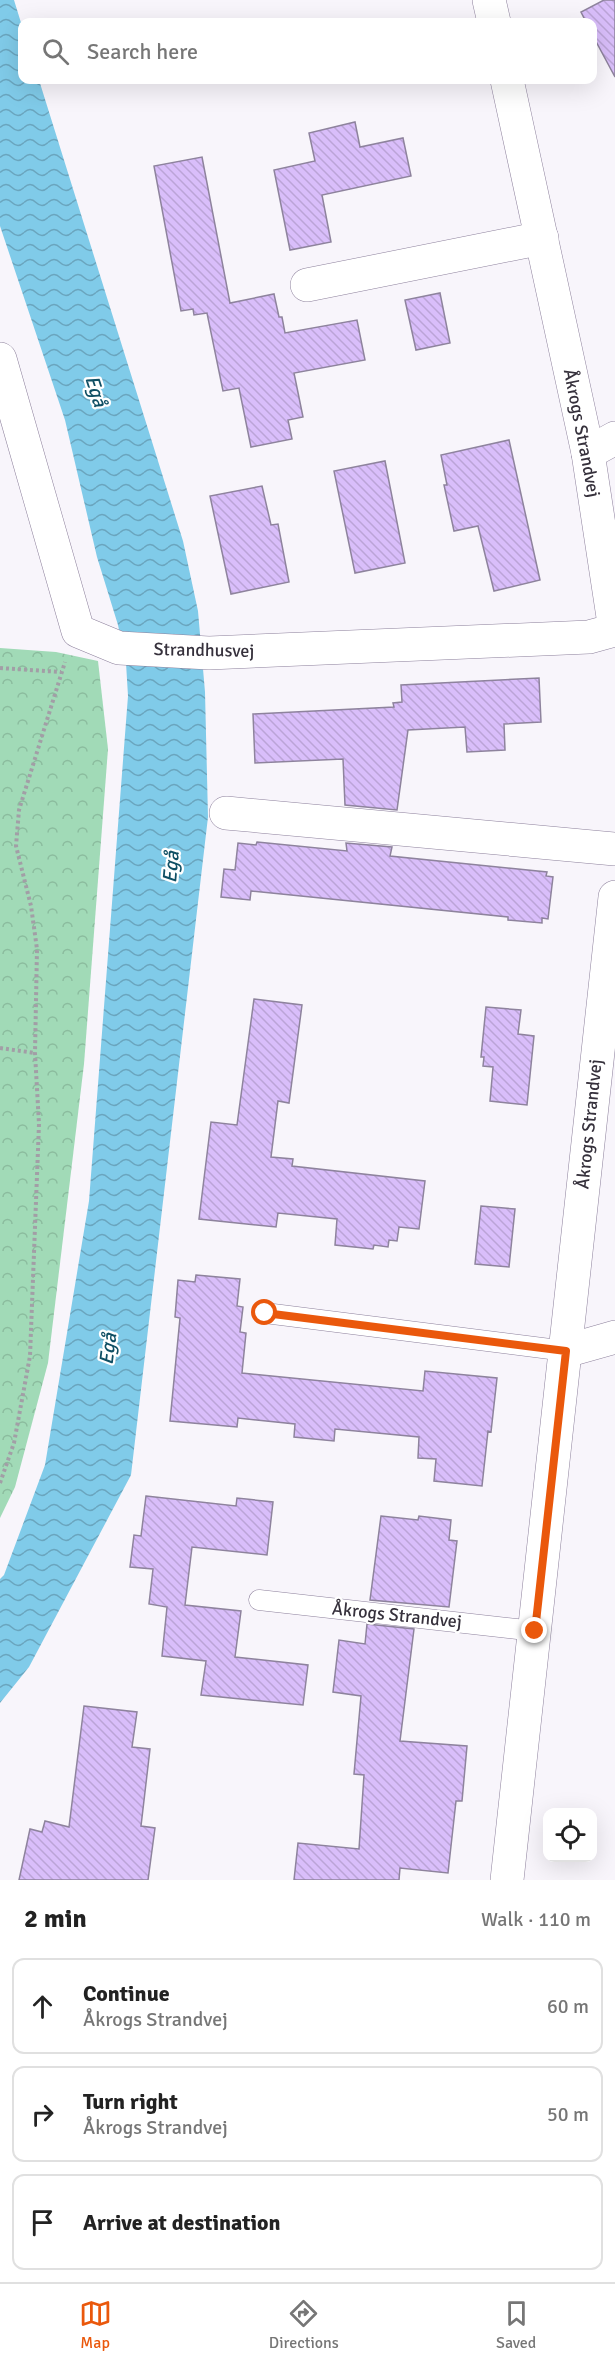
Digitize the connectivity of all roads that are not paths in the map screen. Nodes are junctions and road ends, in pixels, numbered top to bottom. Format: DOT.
graph roads {
  1 [pos="489,0"];
  2 [pos="493,18"];
  3 [pos="508,84"];
  4 [pos="542,238"];
  5 [pos="307,285"];
  6 [pos="0,359"];
  7 [pos="601,446"];
  8 [pos="615,630"];
  9 [pos="226,813"];
  10 [pos="615,849"];
  11 [pos="615,897"];
  12 [pos="607,1039"];
  13 [pos="265,1313"];
  14 [pos="615,1337"];
  15 [pos="566,1351"];
  16 [pos="259,1600"];
  17 [pos="535,1631"];
  18 [pos="507,1880"];
  1 -- 2 [label="street"];
  3 -- 4 [label="street, Åkrogs Strandvej"];
  4 -- 5 [label="street"];
  4 -- 7 [label="street, Åkrogs Strandvej"];
  6 -- 8 [label="street, Strandhusvej"];
  7 -- 8 [label="street, Åkrogs Strandvej"];
  9 -- 10 [label="street"];
  11 -- 12 [label="street, Åkrogs Strandvej"];
  12 -- 15 [label="street, Åkrogs Strandvej"];
  13 -- 15 [label="lane"];
  14 -- 15 [label="street"];
  15 -- 17 [label="street, Åkrogs Strandvej"];
  16 -- 17 [label="lane, Åkrogs Strandvej"];
  17 -- 18 [label="street, Åkrogs Strandvej"];
}
